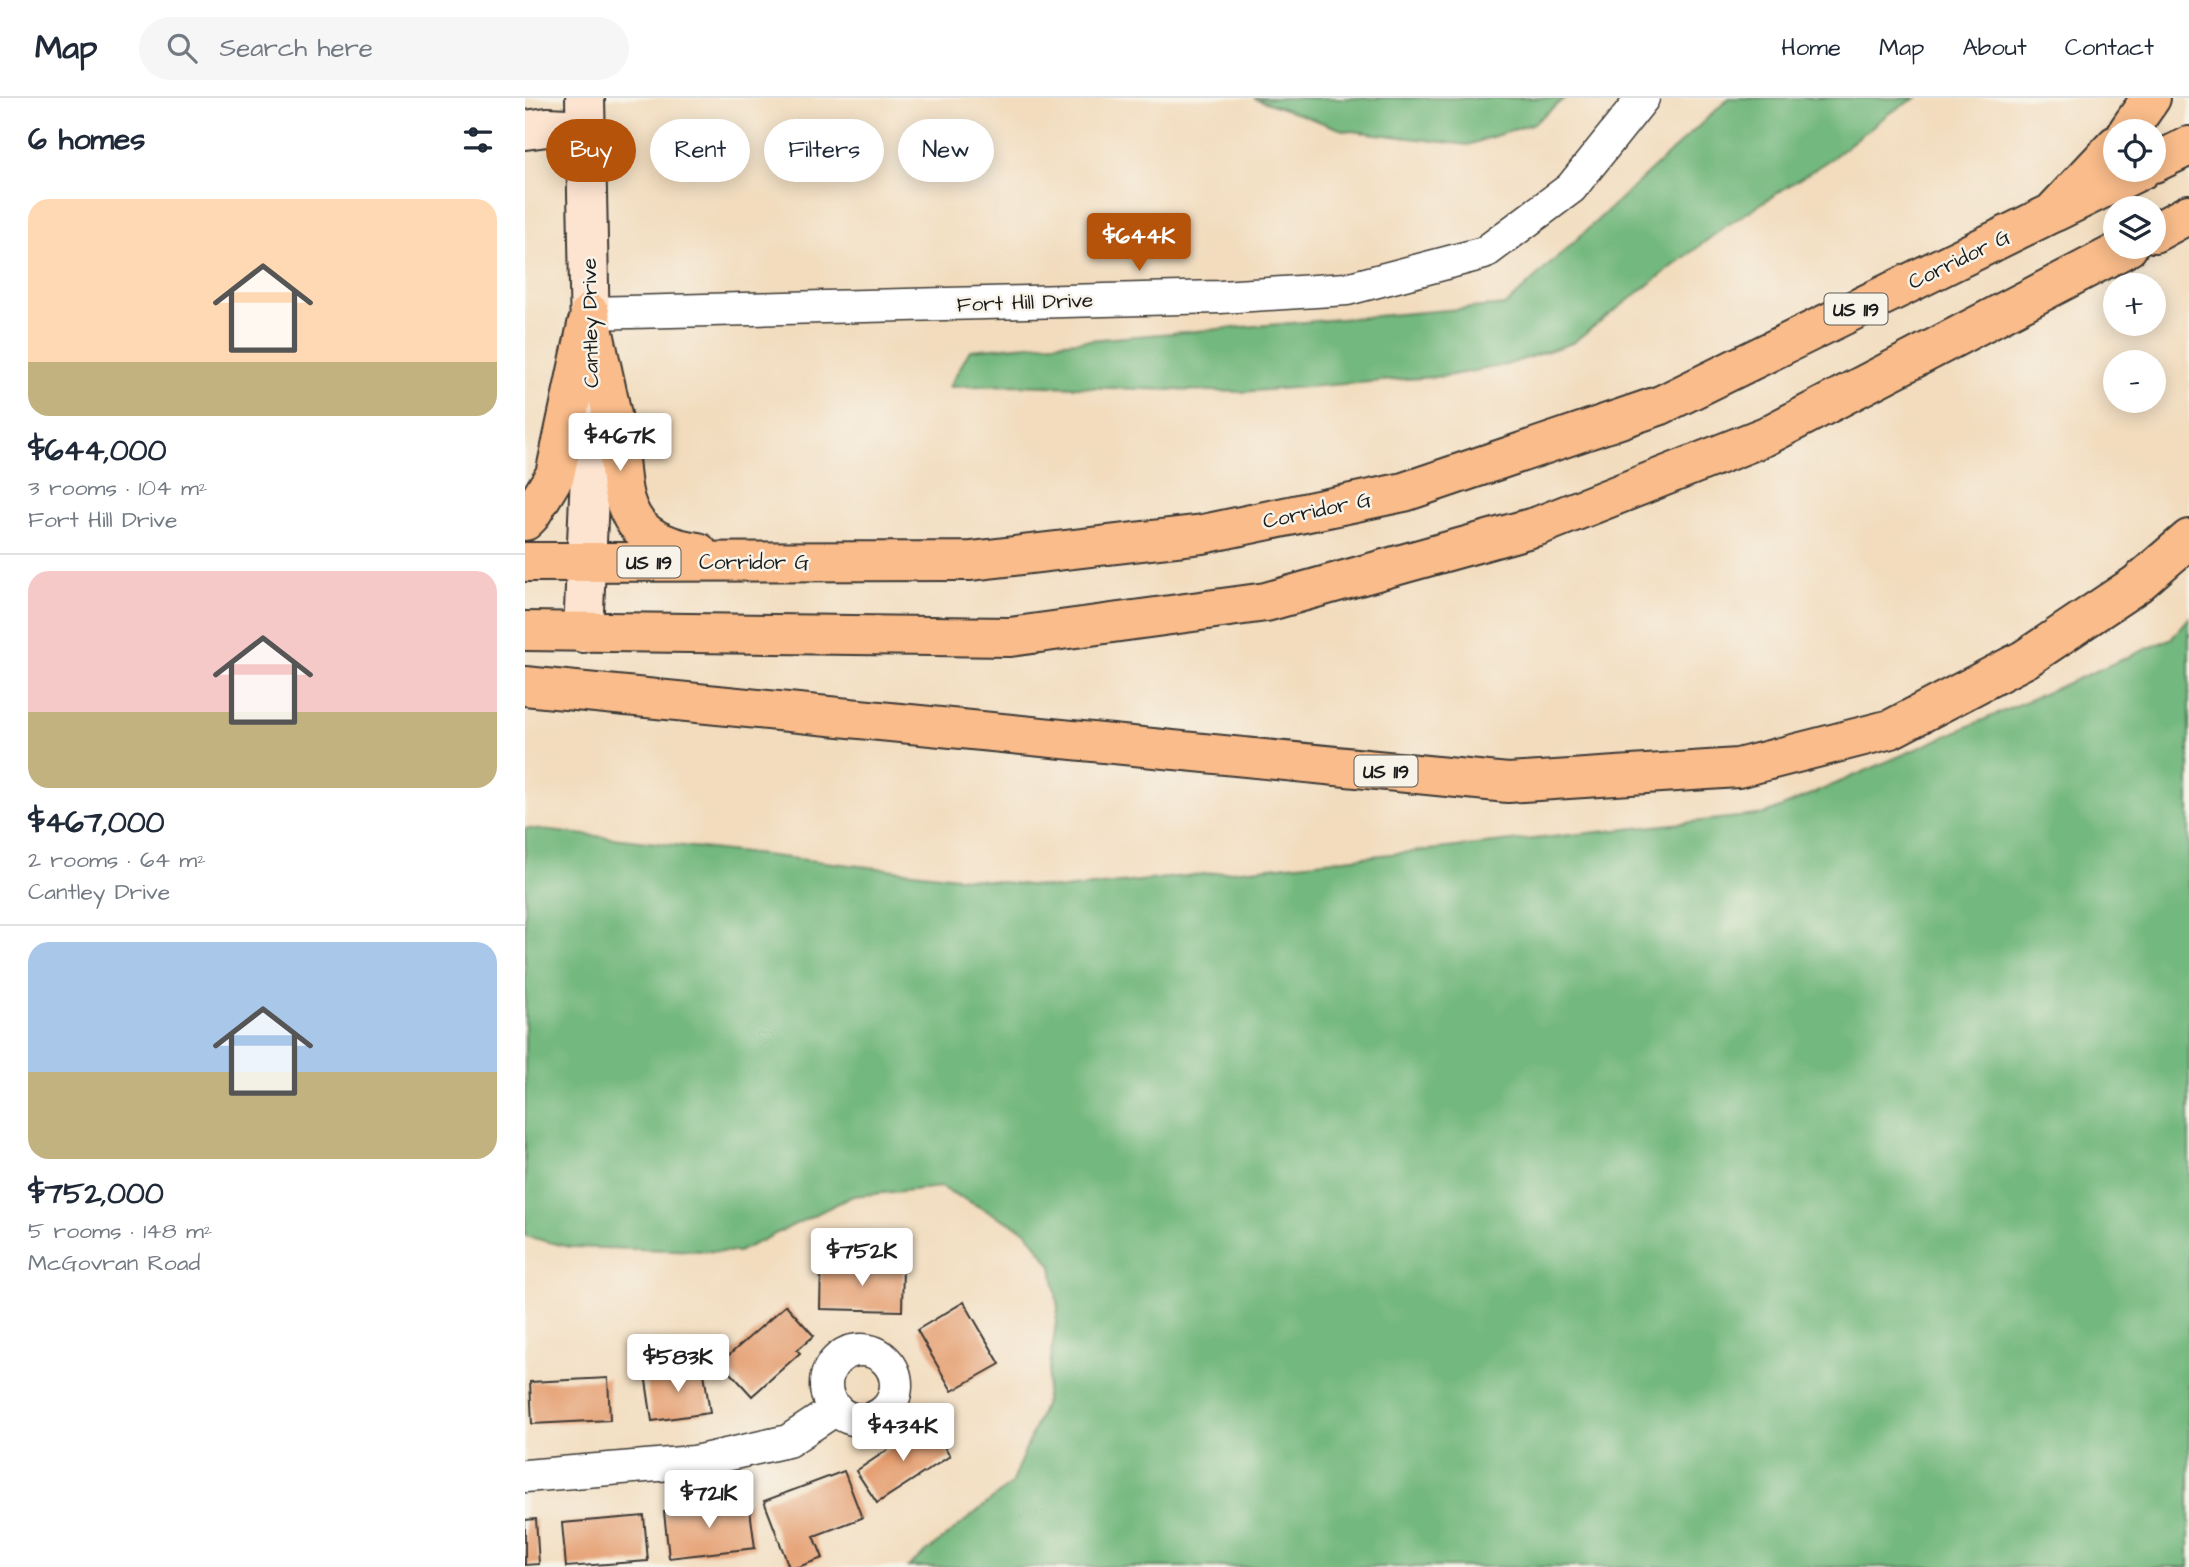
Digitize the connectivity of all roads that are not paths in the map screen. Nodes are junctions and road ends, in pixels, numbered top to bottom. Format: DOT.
graph roads {
  1 [pos="1643,98"];
  2 [pos="2151,98"];
  3 [pos="586,114"];
  4 [pos="2136,119"];
  5 [pos="525,130"];
  6 [pos="2189,146"];
  7 [pos="2166,157"];
  8 [pos="2103,159"];
  9 [pos="2117,182"];
  10 [pos="2052,214"];
  11 [pos="2189,214"];
  12 [pos="2166,226"];
  13 [pos="2105,259"];
  14 [pos="590,313"];
  15 [pos="525,521"];
  16 [pos="2189,540"];
  17 [pos="525,562"];
  18 [pos="586,562"];
  19 [pos="773,562"];
  20 [pos="525,631"];
  21 [pos="583,633"];
  22 [pos="525,686"];
  23 [pos="836,1409"];
  24 [pos="525,1476"];
  1 -- 14 [label="street, Fort Hill Drive"];
  2 -- 4 [label="main road"];
  3 -- 5 [label="street"];
  3 -- 14 [label="street, Cantley Drive"];
  6 -- 7 [label="main road"];
  8 -- 10 [label="main road, US 119"];
  9 -- 10 [label="main road, Corridor G"];
  10 -- 19 [label="main road, Corridor G / US 119"];
  11 -- 12 [label="main road"];
  13 -- 21 [label="main road"];
  14 -- 15 [label="main road"];
  14 -- 18 [label="street, Cantley Drive"];
  14 -- 19 [label="main road"];
  16 -- 22 [label="main road, US 119"];
  17 -- 18 [label="main road, Corridor G / US 119"];
  18 -- 19 [label="main road, Corridor G / US 119"];
  18 -- 21 [label="street, Cantley Drive"];
  20 -- 21 [label="main road"];
  23 -- 24 [label="street"];
}
